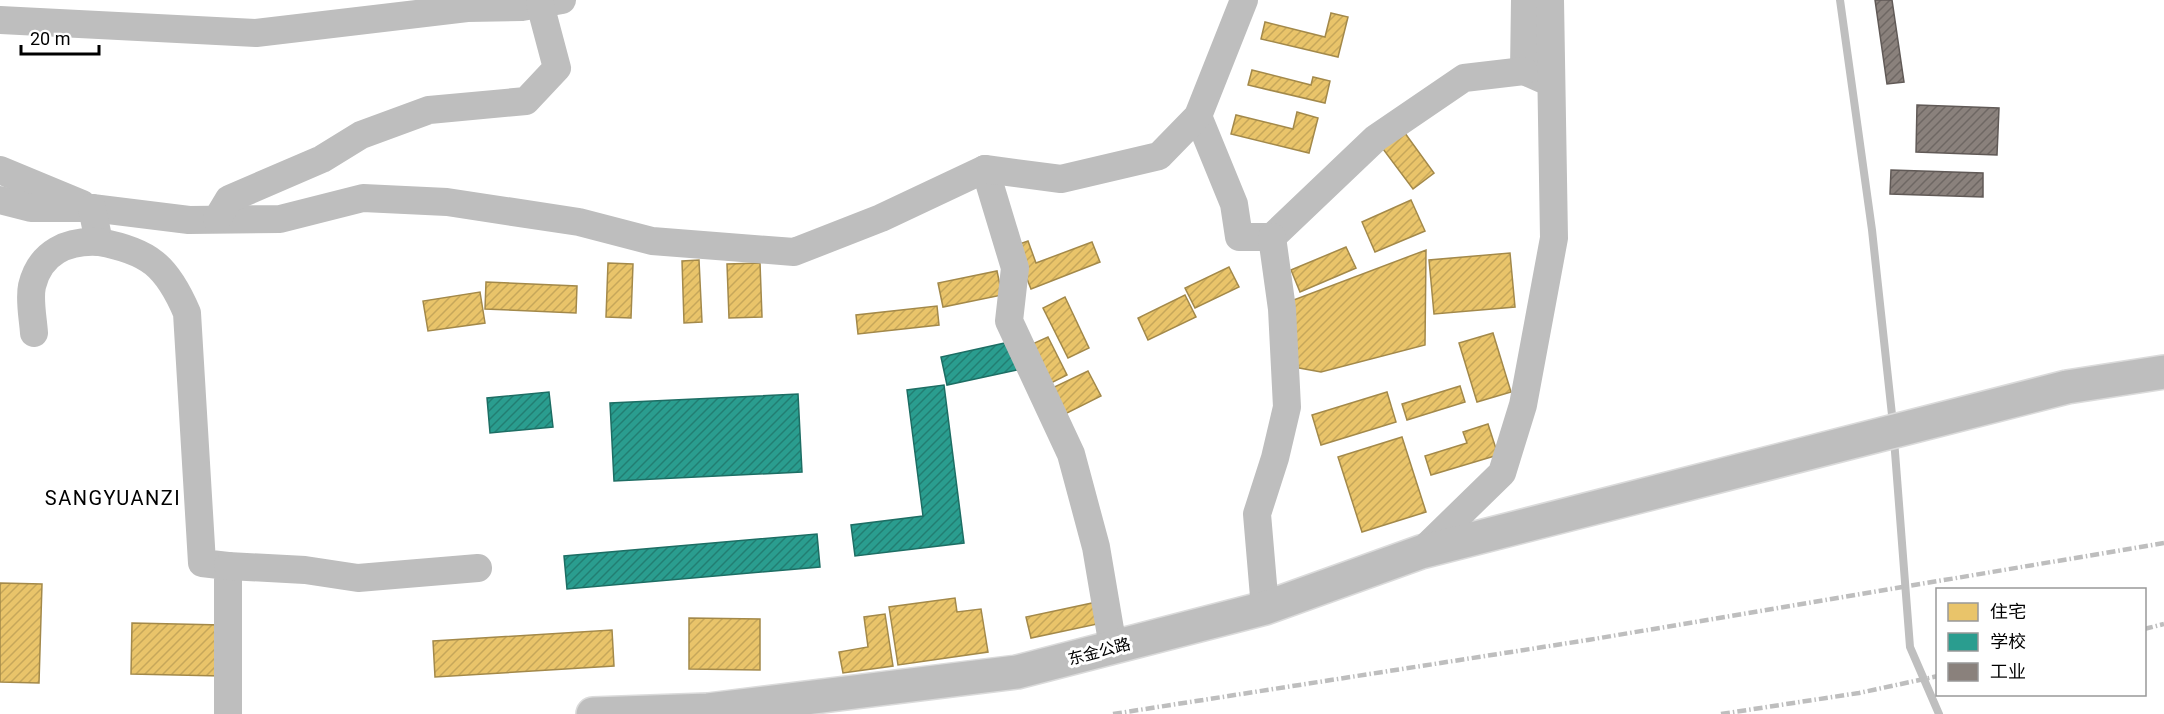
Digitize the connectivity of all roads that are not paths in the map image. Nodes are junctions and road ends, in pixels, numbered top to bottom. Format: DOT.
graph roads {
  1 [pos="1244,0"];
  2 [pos="1526,0"];
  3 [pos="1550,0"];
  4 [pos="551,2"];
  5 [pos="465,4"];
  6 [pos="0,20"];
  7 [pos="1524,71"];
  8 [pos="1552,84"];
  9 [pos="1198,116"];
  10 [pos="985,169"];
  11 [pos="0,170"];
  12 [pos="0,200"];
  13 [pos="92,208"];
  14 [pos="217,219"];
  15 [pos="1272,237"];
  16 [pos="99,242"];
  17 [pos="34,333"];
  18 [pos="2164,372"];
  19 [pos="1421,552"];
  20 [pos="228,566"];
  21 [pos="478,568"];
  22 [pos="1265,608"];
  23 [pos="1113,647"];
  24 [pos="228,714"];
  25 [pos="593,714"];
  1 -- 9 [label="street"];
  2 -- 7 [label="street"];
  3 -- 8 [label="street"];
  4 -- 5 [label="street"];
  4 -- 14 [label="street"];
  5 -- 6 [label="street"];
  7 -- 8 [label="street"];
  7 -- 15 [label="street"];
  8 -- 19 [label="street"];
  9 -- 10 [label="street"];
  9 -- 15 [label="street"];
  10 -- 14 [label="street"];
  10 -- 23 [label="street"];
  11 -- 13 [label="street"];
  12 -- 13 [label="street"];
  13 -- 14 [label="street"];
  13 -- 16 [label="street"];
  15 -- 22 [label="street"];
  16 -- 17 [label="street"];
  16 -- 20 [label="street"];
  18 -- 19 [label="main road, 东金公路"];
  19 -- 22 [label="main road, 东金公路"];
  20 -- 21 [label="street"];
  20 -- 24 [label="street"];
  22 -- 23 [label="main road, 东金公路"];
  23 -- 25 [label="main road, 东金公路"];
}
